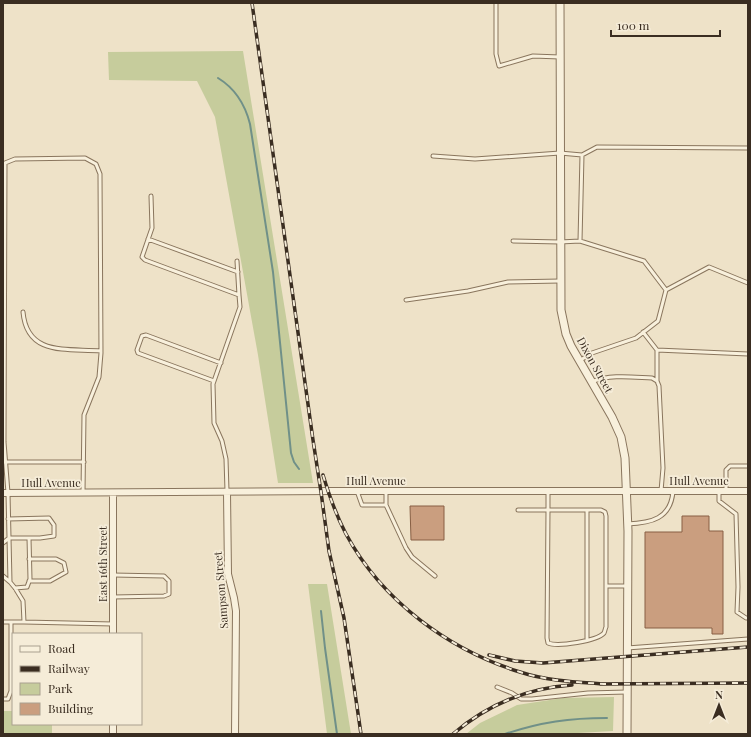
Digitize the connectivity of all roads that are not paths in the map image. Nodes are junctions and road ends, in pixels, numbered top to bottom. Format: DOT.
graph roads {
  1 [pos="496,3"];
  2 [pos="560,3"];
  3 [pos="560,57"];
  4 [pos="748,148"];
  5 [pos="560,153"];
  6 [pos="582,155"];
  7 [pos="433,156"];
  8 [pos="151,196"];
  9 [pos="148,240"];
  10 [pos="513,240"];
  11 [pos="580,241"];
  12 [pos="560,242"];
  13 [pos="237,260"];
  14 [pos="238,272"];
  15 [pos="560,282"];
  16 [pos="748,283"];
  17 [pos="666,290"];
  18 [pos="239,295"];
  19 [pos="406,300"];
  20 [pos="23,312"];
  21 [pos="644,332"];
  22 [pos="657,350"];
  23 [pos="101,351"];
  24 [pos="748,354"];
  25 [pos="579,361"];
  26 [pos="221,363"];
  27 [pos="214,381"];
  28 [pos="657,381"];
  29 [pos="591,382"];
  30 [pos="4,462"];
  31 [pos="84,462"];
  32 [pos="748,466"];
  33 [pos="357,491"];
  34 [pos="386,491"];
  35 [pos="660,491"];
  36 [pos="673,491"];
  37 [pos="719,491"];
  38 [pos="726,491"];
  39 [pos="748,491"];
  40 [pos="548,492"];
  41 [pos="627,492"];
  42 [pos="5,493"];
  43 [pos="83,493"];
  44 [pos="113,493"];
  45 [pos="227,493"];
  46 [pos="386,505"];
  47 [pos="518,510"];
  48 [pos="548,510"];
  49 [pos="587,510"];
  50 [pos="8,519"];
  51 [pos="627,524"];
  52 [pos="9,538"];
  53 [pos="29,538"];
  54 [pos="3,543"];
  55 [pos="29,559"];
  56 [pos="113,575"];
  57 [pos="3,576"];
  58 [pos="434,576"];
  59 [pos="29,581"];
  60 [pos="10,582"];
  61 [pos="606,586"];
  62 [pos="628,586"];
  63 [pos="15,588"];
  64 [pos="113,597"];
  65 [pos="748,618"];
  66 [pos="3,622"];
  67 [pos="11,622"];
  68 [pos="24,622"];
  69 [pos="113,624"];
  70 [pos="113,633"];
  71 [pos="748,639"];
  72 [pos="587,640"];
  73 [pos="628,648"];
  74 [pos="497,687"];
  75 [pos="628,692"];
  76 [pos="3,699"];
  77 [pos="235,734"];
  78 [pos="628,734"];
  1 -- 3 [label="lane"];
  2 -- 3 [label="street, Dixon Street"];
  3 -- 5 [label="street, Dixon Street"];
  4 -- 6 [label="lane"];
  5 -- 6 [label="lane"];
  5 -- 7 [label="lane"];
  5 -- 12 [label="street, Dixon Street"];
  6 -- 11 [label="lane"];
  8 -- 9 [label="lane"];
  9 -- 14 [label="lane"];
  9 -- 18 [label="lane"];
  10 -- 12 [label="lane"];
  11 -- 12 [label="lane"];
  11 -- 17 [label="lane"];
  12 -- 15 [label="street, Dixon Street"];
  13 -- 14 [label="lane"];
  14 -- 18 [label="lane"];
  15 -- 19 [label="lane"];
  15 -- 25 [label="street, Dixon Street"];
  16 -- 17 [label="lane"];
  17 -- 21 [label="lane"];
  18 -- 26 [label="lane"];
  20 -- 23 [label="lane"];
  21 -- 22 [label="lane"];
  21 -- 25 [label="lane"];
  22 -- 24 [label="lane"];
  22 -- 28 [label="lane"];
  23 -- 30 [label="lane"];
  23 -- 31 [label="lane"];
  25 -- 29 [label="street, Dixon Street"];
  26 -- 27 [label="lane"];
  26 -- 27 [label="lane"];
  27 -- 45 [label="lane"];
  28 -- 29 [label="lane"];
  28 -- 35 [label="lane"];
  29 -- 41 [label="street, Dixon Street"];
  30 -- 31 [label="lane"];
  30 -- 42 [label="lane"];
  31 -- 43 [label="lane"];
  32 -- 38 [label="lane"];
  33 -- 34 [label="street, Hull Avenue"];
  33 -- 45 [label="street, Hull Avenue"];
  33 -- 46 [label="lane"];
  34 -- 40 [label="street, Hull Avenue"];
  34 -- 46 [label="lane"];
  35 -- 36 [label="street, Hull Avenue"];
  35 -- 41 [label="street, Hull Avenue"];
  36 -- 37 [label="street, Hull Avenue"];
  36 -- 51 [label="lane"];
  37 -- 38 [label="street, Hull Avenue"];
  37 -- 65 [label="lane"];
  38 -- 39 [label="street, Hull Avenue"];
  40 -- 41 [label="street, Hull Avenue"];
  40 -- 48 [label="lane"];
  41 -- 51 [label="street, Dixon Street"];
  42 -- 43 [label="street, Hull Avenue"];
  42 -- 50 [label="lane"];
  43 -- 44 [label="street, Hull Avenue"];
  44 -- 45 [label="street, Hull Avenue"];
  44 -- 56 [label="street, East 16th Street"];
  45 -- 77 [label="street, Sampson Street"];
  46 -- 58 [label="lane"];
  47 -- 48 [label="lane"];
  48 -- 49 [label="lane"];
  48 -- 72 [label="lane"];
  49 -- 61 [label="lane"];
  49 -- 72 [label="lane"];
  50 -- 52 [label="lane"];
  50 -- 53 [label="lane"];
  51 -- 62 [label="street, Dixon Street"];
  52 -- 53 [label="lane"];
  52 -- 54 [label="lane"];
  52 -- 60 [label="lane"];
  53 -- 55 [label="lane"];
  55 -- 59 [label="lane"];
  55 -- 59 [label="lane"];
  56 -- 64 [label="street, East 16th Street"];
  56 -- 64 [label="lane"];
  57 -- 60 [label="lane"];
  59 -- 63 [label="lane"];
  60 -- 63 [label="lane"];
  61 -- 62 [label="lane"];
  61 -- 72 [label="lane"];
  62 -- 73 [label="street, Dixon Street"];
  63 -- 68 [label="lane"];
  64 -- 69 [label="street, East 16th Street"];
  66 -- 67 [label="lane"];
  67 -- 68 [label="lane"];
  67 -- 76 [label="lane"];
  68 -- 69 [label="lane"];
  69 -- 70 [label="street, East 16th Street"];
  71 -- 73 [label="lane"];
  73 -- 75 [label="street, Dixon Street"];
  74 -- 75 [label="lane"];
  75 -- 78 [label="street, Dixon Street"];
}
